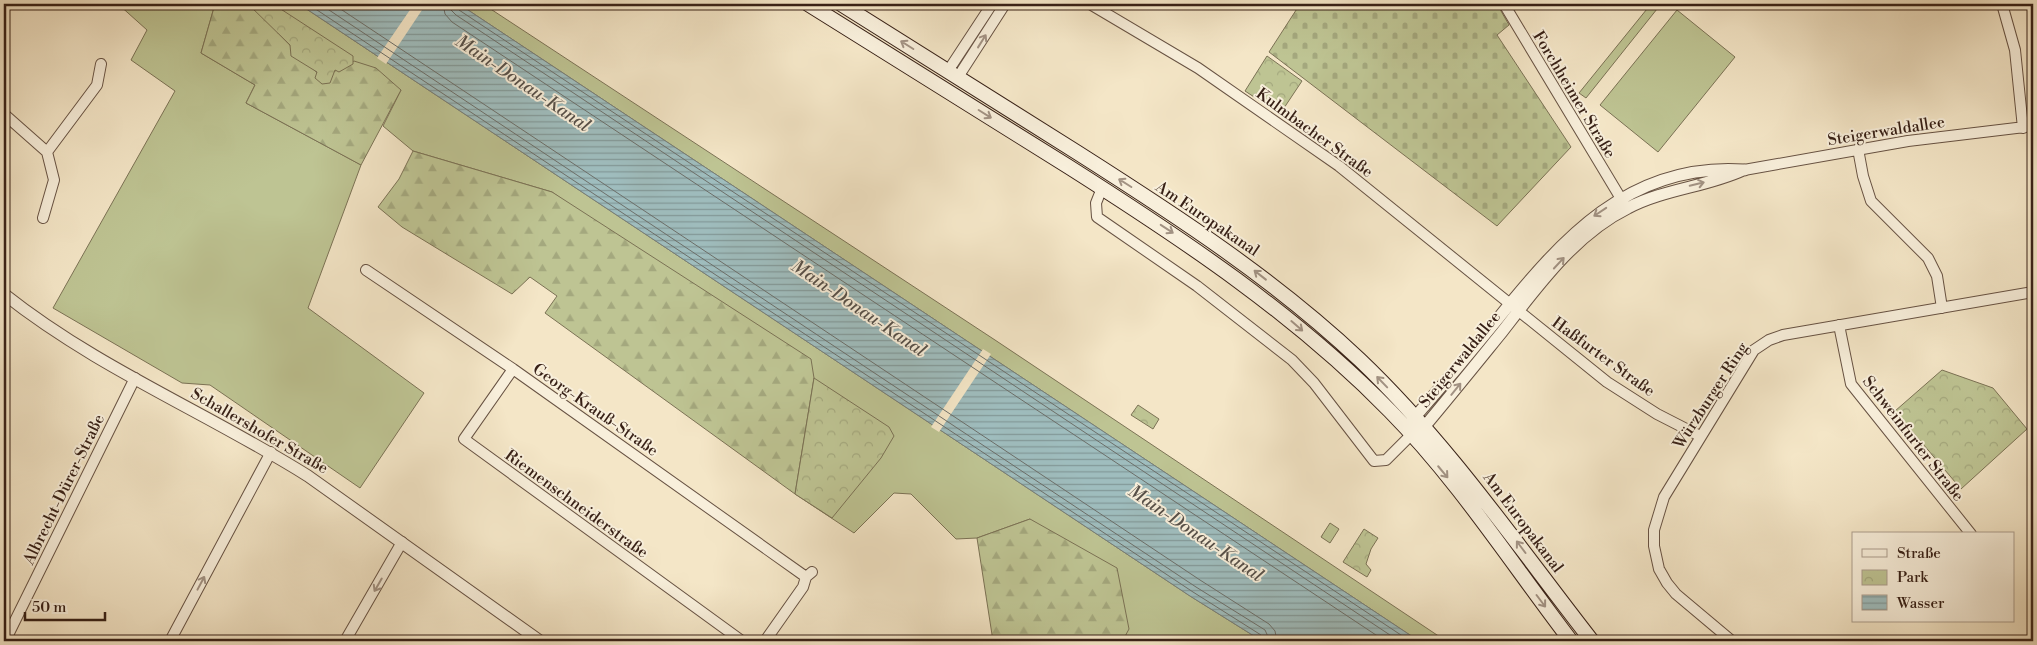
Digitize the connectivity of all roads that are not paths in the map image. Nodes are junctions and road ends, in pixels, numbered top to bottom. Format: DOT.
graph roads {
  1 [pos="808,4"];
  2 [pos="841,4"];
  3 [pos="992,4"];
  4 [pos="1005,4"];
  5 [pos="1090,4"];
  6 [pos="1504,4"];
  7 [pos="2002,4"];
  8 [pos="101,64"];
  9 [pos="953,74"];
  10 [pos="944,88"];
  11 [pos="4,114"];
  12 [pos="2028,127"];
  13 [pos="1858,149"];
  14 [pos="47,152"];
  15 [pos="1744,170"];
  16 [pos="1102,188"];
  17 [pos="1624,203"];
  18 [pos="43,218"];
  19 [pos="366,270"];
  20 [pos="2033,292"];
  21 [pos="4,294"];
  22 [pos="1514,307"];
  23 [pos="1942,308"];
  24 [pos="1839,325"];
  25 [pos="513,369"];
  26 [pos="134,378"];
  27 [pos="1420,422"];
  28 [pos="1411,434"];
  29 [pos="1700,436"];
  30 [pos="271,452"];
  31 [pos="1969,532"];
  32 [pos="402,542"];
  33 [pos="5,641"];
  34 [pos="170,641"];
  35 [pos="345,641"];
  36 [pos="539,641"];
  37 [pos="742,641"];
  38 [pos="766,641"];
  39 [pos="1571,641"];
  40 [pos="1592,641"];
  41 [pos="1732,641"];
  1 -- 10 [label="main road, Am Europakanal"];
  9 -- 2 [label="main road, Am Europakanal, one-way"];
  3 -- 9 [label="street"];
  9 -- 4 [label="street, one-way"];
  5 -- 22 [label="street, Kulmbacher Straße"];
  6 -- 17 [label="street, Forchheimer Straße"];
  7 -- 12 [label="street"];
  8 -- 14 [label="street"];
  9 -- 10 [label="main road"];
  27 -- 9 [label="main road, Am Europakanal, one-way"];
  10 -- 16 [label="main road, Am Europakanal, one-way"];
  11 -- 14 [label="street"];
  12 -- 13 [label="street, Steigerwaldallee"];
  13 -- 15 [label="street, Steigerwaldallee"];
  13 -- 23 [label="street"];
  14 -- 18 [label="street"];
  15 -- 17 [label="street, Steigerwaldallee"];
  16 -- 28 [label="main road, Am Europakanal, one-way"];
  16 -- 28 [label="street"];
  17 -- 22 [label="street, Steigerwaldallee"];
  19 -- 25 [label="street, Georg-Krauß-Straße"];
  20 -- 23 [label="street, Würzburger Ring"];
  21 -- 26 [label="street, Schallershofer Straße"];
  22 -- 27 [label="street, Steigerwaldallee"];
  22 -- 29 [label="street, Haßfurter Straße"];
  23 -- 24 [label="street, Würzburger Ring"];
  24 -- 29 [label="street, Würzburger Ring"];
  24 -- 31 [label="street, Schweinfurter Straße"];
  25 -- 37 [label="street, Riemenschneiderstraße"];
  25 -- 38 [label="street, Georg-Krauß-Straße"];
  26 -- 30 [label="street, Schallershofer Straße"];
  26 -- 33 [label="street, Albrecht-Dürer-Straße"];
  27 -- 28 [label="main road"];
  40 -- 27 [label="main road, Am Europakanal, one-way"];
  28 -- 39 [label="main road, Am Europakanal, one-way"];
  29 -- 41 [label="street, Würzburger Ring"];
  30 -- 32 [label="street, Schallershofer Straße"];
  34 -- 30 [label="street, one-way"];
  32 -- 35 [label="street, one-way"];
  32 -- 36 [label="street, Schallershofer Straße"];
}
